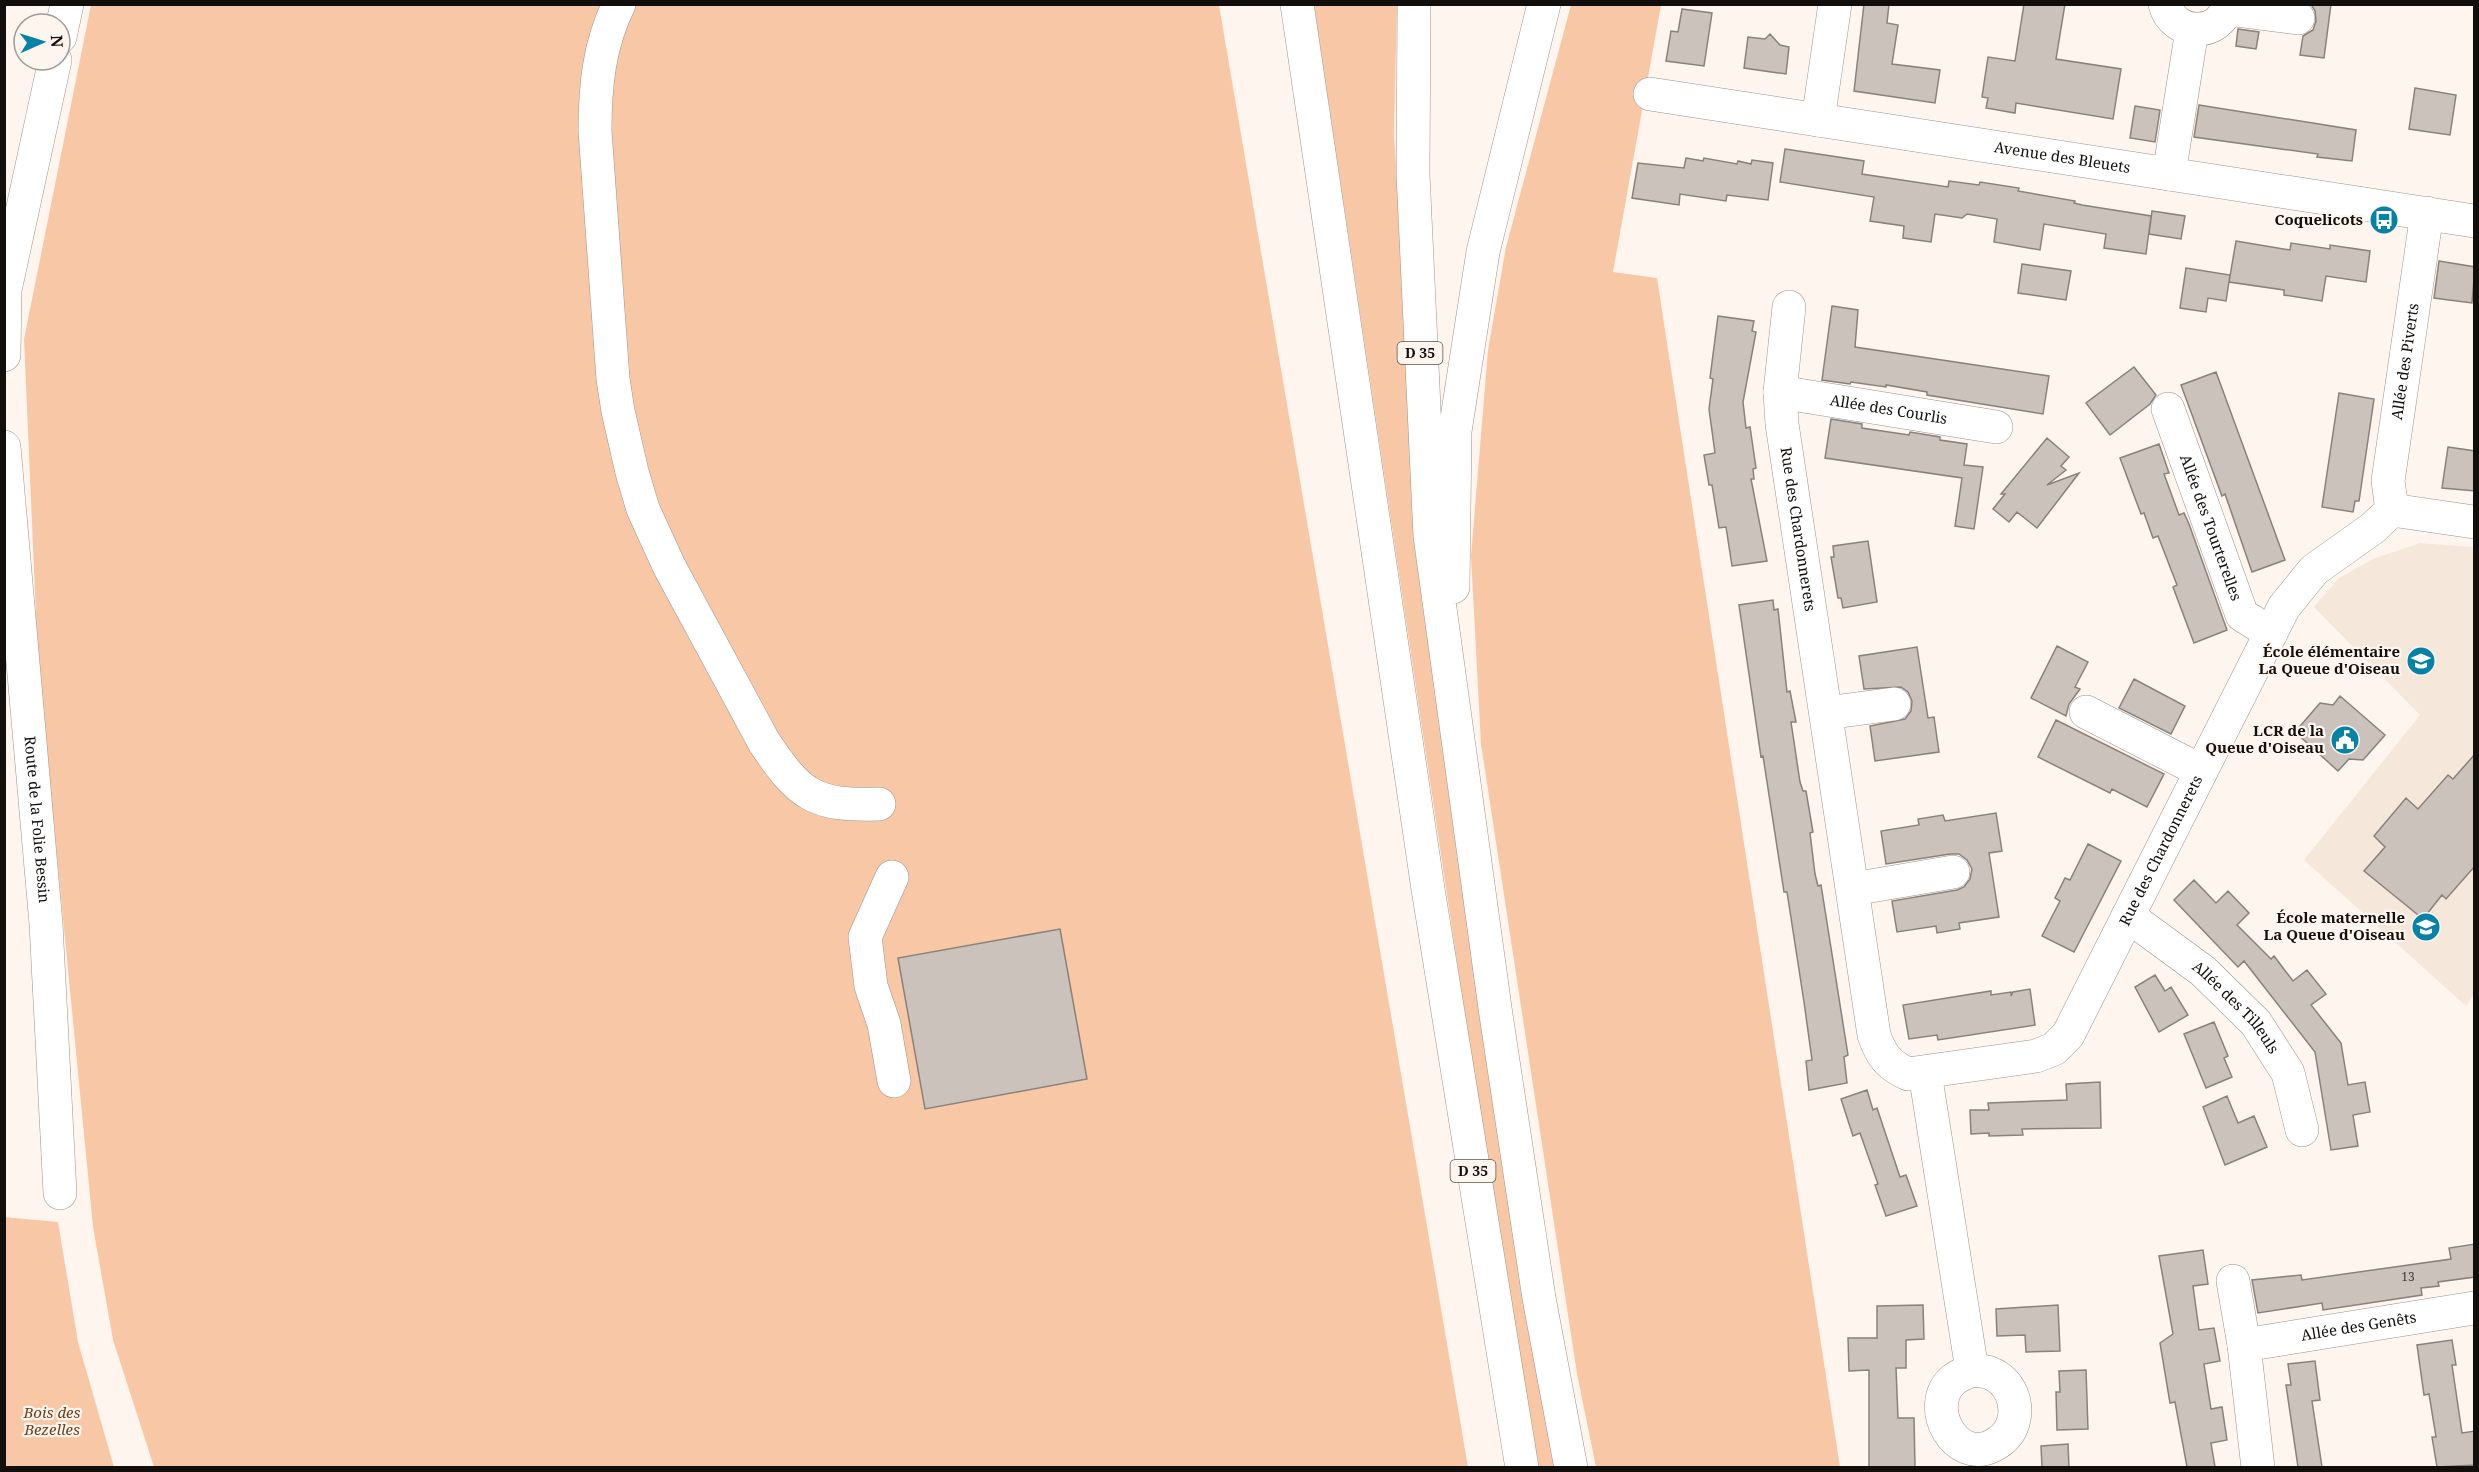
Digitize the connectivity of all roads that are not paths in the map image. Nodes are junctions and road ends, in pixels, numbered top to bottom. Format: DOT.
graph roads {
  1 [pos="619,4"];
  2 [pos="1297,4"];
  3 [pos="1414,4"];
  4 [pos="1544,4"];
  5 [pos="1836,4"];
  6 [pos="2165,4"];
  7 [pos="2228,7"];
  8 [pos="2298,18"];
  9 [pos="2192,30"];
  10 [pos="52,72"];
  11 [pos="1650,94"];
  12 [pos="1818,120"];
  13 [pos="2169,174"];
  14 [pos="2427,213"];
  15 [pos="2474,215"];
  16 [pos="5,290"];
  17 [pos="1789,307"];
  18 [pos="4,355"];
  19 [pos="1780,392"];
  20 [pos="2168,409"];
  21 [pos="1996,427"];
  22 [pos="4,447"];
  23 [pos="2392,510"];
  24 [pos="2475,522"];
  25 [pos="2271,633"];
  26 [pos="1452,699"];
  27 [pos="1894,704"];
  28 [pos="2086,712"];
  29 [pos="1826,713"];
  30 [pos="2201,771"];
  31 [pos="879,804"];
  32 [pos="1953,872"];
  33 [pos="892,877"];
  34 [pos="1853,889"];
  35 [pos="2128,916"];
  36 [pos="1925,1073"];
  37 [pos="894,1081"];
  38 [pos="2302,1130"];
  39 [pos="60,1193"];
  40 [pos="2233,1281"];
  41 [pos="2475,1308"];
  42 [pos="2244,1345"];
  43 [pos="1972,1370"];
  44 [pos="1988,1458"];
  45 [pos="1522,1467"];
  46 [pos="1571,1467"];
  47 [pos="2258,1467"];
  1 -- 31 [label="street"];
  2 -- 45 [label="street, D 35"];
  3 -- 26 [label="street, D 35"];
  4 -- 26 [label="street"];
  5 -- 12 [label="street"];
  6 -- 9 [label="street"];
  7 -- 8 [label="street"];
  7 -- 9 [label="street"];
  9 -- 13 [label="street"];
  10 -- 16 [label="street"];
  11 -- 12 [label="street, Avenue des Bleuets"];
  12 -- 13 [label="street, Avenue des Bleuets"];
  13 -- 14 [label="street, Avenue des Bleuets"];
  14 -- 15 [label="street, Avenue des Bleuets"];
  14 -- 23 [label="street, Allée des Piverts"];
  16 -- 18 [label="street"];
  17 -- 19 [label="street, Rue des Chardonnerets"];
  19 -- 21 [label="street, Allée des Courlis"];
  19 -- 29 [label="street, Rue des Chardonnerets"];
  20 -- 25 [label="street, Allée des Tourterelles"];
  22 -- 39 [label="street, Route de la Folie Bessin"];
  23 -- 24 [label="street"];
  23 -- 25 [label="street, Rue des Chardonnerets"];
  25 -- 30 [label="street, Rue des Chardonnerets"];
  26 -- 46 [label="street, D 35"];
  27 -- 29 [label="street"];
  28 -- 30 [label="street"];
  29 -- 34 [label="street, Rue des Chardonnerets"];
  30 -- 35 [label="street, Rue des Chardonnerets"];
  32 -- 34 [label="street"];
  33 -- 37 [label="street"];
  34 -- 36 [label="street, Rue des Chardonnerets"];
  35 -- 36 [label="street, Rue des Chardonnerets"];
  35 -- 38 [label="street, Allée des Tilleuls"];
  36 -- 43 [label="street"];
  40 -- 42 [label="street"];
  41 -- 42 [label="street, Allée des Genêts"];
  42 -- 47 [label="street"];
  43 -- 44 [label="street"];
  43 -- 44 [label="street"];
}
